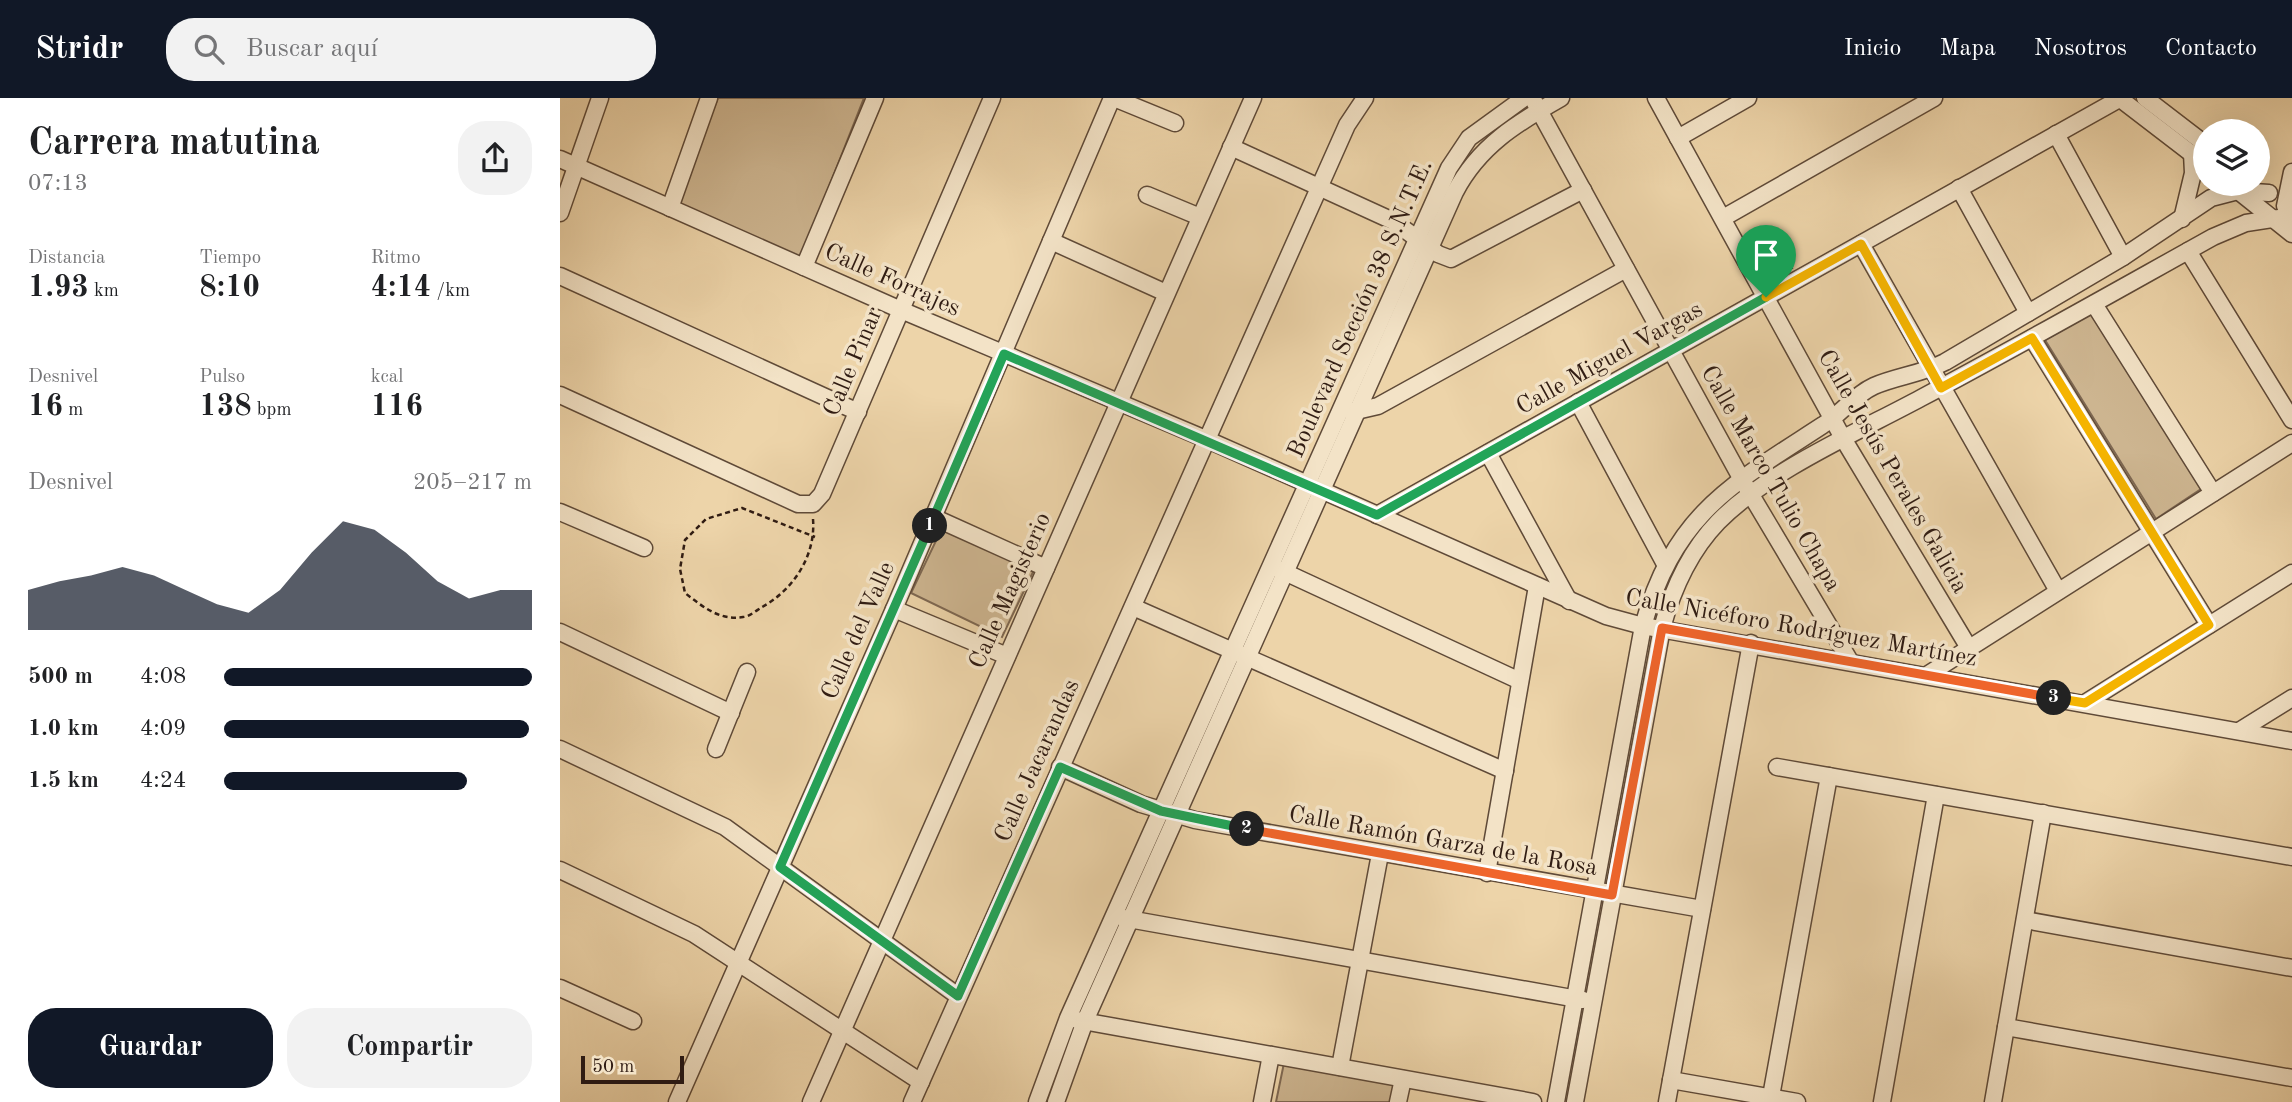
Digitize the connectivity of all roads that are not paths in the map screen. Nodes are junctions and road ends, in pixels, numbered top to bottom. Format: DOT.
graph roads {
  1 [pos="600,98"];
  2 [pos="709,98"];
  3 [pos="875,98"];
  4 [pos="992,98"];
  5 [pos="1113,98"];
  6 [pos="1253,98"];
  7 [pos="1365,98"];
  8 [pos="1524,98"];
  9 [pos="1561,98"];
  10 [pos="1656,98"];
  11 [pos="1748,98"];
  12 [pos="1934,98"];
  13 [pos="2120,98"];
  14 [pos="2145,98"];
  15 [pos="1536,104"];
  16 [pos="1175,123"];
  17 [pos="2056,134"];
  18 [pos="1678,138"];
  19 [pos="2193,144"];
  20 [pos="2193,146"];
  21 [pos="1231,147"];
  22 [pos="560,159"];
  23 [pos="576,166"];
  24 [pos="2292,172"];
  25 [pos="2193,173"];
  26 [pos="1320,187"];
  27 [pos="1959,188"];
  28 [pos="1583,190"];
  29 [pos="1147,195"];
  30 [pos="2215,196"];
  31 [pos="2252,196"];
  32 [pos="2270,196"];
  33 [pos="670,208"];
  34 [pos="560,213"];
  35 [pos="2285,213"];
  36 [pos="1200,217"];
  37 [pos="1723,218"];
  38 [pos="2182,219"];
  39 [pos="2292,234"];
  40 [pos="1051,241"];
  41 [pos="1423,241"];
  42 [pos="1861,244"];
  43 [pos="2188,251"];
  44 [pos="2123,257"];
  45 [pos="804,267"];
  46 [pos="1626,269"];
  47 [pos="560,276"];
  48 [pos="1166,293"];
  49 [pos="1766,297"];
  50 [pos="2094,304"];
  51 [pos="901,310"];
  52 [pos="2028,313"];
  53 [pos="2032,338"];
  54 [pos="1671,351"];
  55 [pos="1004,354"];
  56 [pos="1931,370"];
  57 [pos="1941,388"];
  58 [pos="560,395"];
  59 [pos="1118,402"];
  60 [pos="1578,402"];
  61 [pos="1359,411"];
  62 [pos="858,412"];
  63 [pos="1339,412"];
  64 [pos="1832,420"];
  65 [pos="2292,420"];
  66 [pos="1208,440"];
  67 [pos="1844,440"];
  68 [pos="2292,443"];
  69 [pos="1488,453"];
  70 [pos="1741,478"];
  71 [pos="1307,484"];
  72 [pos="1323,491"];
  73 [pos="2213,493"];
  74 [pos="1750,494"];
  75 [pos="560,512"];
  76 [pos="1377,515"];
  77 [pos="933,517"];
  78 [pos="2151,532"];
  79 [pos="644,548"];
  80 [pos="1665,564"];
  81 [pos="1270,566"];
  82 [pos="1046,568"];
  83 [pos="1286,573"];
  84 [pos="2292,573"];
  85 [pos="1536,586"];
  86 [pos="2058,591"];
  87 [pos="1569,601"];
  88 [pos="1133,607"];
  89 [pos="894,609"];
  90 [pos="1643,625"];
  91 [pos="2209,625"];
  92 [pos="1662,628"];
  93 [pos="560,632"];
  94 [pos="1751,643"];
  95 [pos="1969,648"];
  96 [pos="1231,651"];
  97 [pos="1007,656"];
  98 [pos="1248,658"];
  99 [pos="1850,661"];
  100 [pos="747,672"];
  101 [pos="1927,675"];
  102 [pos="1520,681"];
  103 [pos="2292,698"];
  104 [pos="2085,703"];
  105 [pos="731,713"];
  106 [pos="2239,731"];
  107 [pos="2292,741"];
  108 [pos="716,749"];
  109 [pos="560,750"];
  110 [pos="1060,767"];
  111 [pos="1777,767"];
  112 [pos="1505,771"];
  113 [pos="1829,776"];
  114 [pos="1936,795"];
  115 [pos="1169,813"];
  116 [pos="2043,813"];
  117 [pos="1380,854"];
  118 [pos="2292,857"];
  119 [pos="780,867"];
  120 [pos="560,870"];
  121 [pos="1487,873"];
  122 [pos="1593,892"];
  123 [pos="1612,895"];
  124 [pos="1702,909"];
  125 [pos="1113,917"];
  126 [pos="2025,919"];
  127 [pos="1131,920"];
  128 [pos="882,941"];
  129 [pos="1360,960"];
  130 [pos="738,963"];
  131 [pos="2292,968"];
  132 [pos="560,988"];
  133 [pos="958,996"];
  134 [pos="1574,998"];
  135 [pos="1592,1001"];
  136 [pos="1068,1018"];
  137 [pos="633,1021"];
  138 [pos="1085,1021"];
  139 [pos="2006,1027"];
  140 [pos="842,1031"];
  141 [pos="1271,1055"];
  142 [pos="1340,1067"];
  143 [pos="2292,1078"];
  144 [pos="1403,1079"];
  145 [pos="1671,1080"];
  146 [pos="921,1082"];
  147 [pos="1771,1100"];
  148 [pos="677,1102"];
  149 [pos="811,1102"];
  150 [pos="912,1102"];
  151 [pos="1037,1102"];
  152 [pos="1056,1102"];
  153 [pos="1262,1102"];
  154 [pos="1398,1102"];
  155 [pos="1533,1102"];
  156 [pos="1556,1102"];
  157 [pos="1575,1102"];
  158 [pos="1667,1102"];
  159 [pos="1797,1102"];
  160 [pos="1882,1102"];
  161 [pos="1993,1102"];
  1 -- 23 [label="street"];
  2 -- 33 [label="street"];
  3 -- 45 [label="street"];
  4 -- 51 [label="street, Calle Pinar"];
  5 -- 16 [label="street"];
  5 -- 40 [label="street, Calle del Valle"];
  6 -- 21 [label="street, Calle Magisterio"];
  7 -- 26 [label="street, Calle Jacarandas"];
  8 -- 41 [label="street, Boulevard Sección 38 S.N.T.E."];
  9 -- 15 [label="street, Boulevard Sección 38 S.N.T.E."];
  10 -- 18 [label="street, Calle Jesús Perales Galicia"];
  11 -- 18 [label="street"];
  12 -- 37 [label="street"];
  13 -- 17 [label="street, Calle Miguel Vargas"];
  13 -- 20 [label="street"];
  14 -- 19 [label="street"];
  15 -- 28 [label="street, Calle Marco Tulio Chapa"];
  15 -- 41 [label="street, Boulevard Sección 38 S.N.T.E."];
  17 -- 27 [label="street, Calle Miguel Vargas"];
  17 -- 44 [label="street"];
  18 -- 37 [label="street, Calle Jesús Perales Galicia"];
  21 -- 26 [label="street"];
  21 -- 36 [label="street, Calle Magisterio"];
  22 -- 23 [label="street, Calle Forrajes"];
  23 -- 33 [label="street, Calle Forrajes"];
  23 -- 34 [label="street"];
  24 -- 35 [label="street"];
  25 -- 38 [label="street"];
  26 -- 41 [label="street"];
  26 -- 66 [label="street, Calle Jacarandas"];
  27 -- 42 [label="street, Calle Miguel Vargas"];
  27 -- 52 [label="street"];
  28 -- 41 [label="street"];
  28 -- 46 [label="street, Calle Marco Tulio Chapa"];
  29 -- 36 [label="street"];
  30 -- 38 [label="street"];
  31 -- 35 [label="street"];
  32 -- 35 [label="street"];
  33 -- 45 [label="street, Calle Forrajes"];
  35 -- 39 [label="street"];
  35 -- 43 [label="street"];
  36 -- 48 [label="street, Calle Magisterio"];
  37 -- 49 [label="street, Calle Jesús Perales Galicia"];
  38 -- 44 [label="street"];
  40 -- 48 [label="street"];
  40 -- 55 [label="street, Calle del Valle"];
  41 -- 61 [label="street, Boulevard Sección 38 S.N.T.E."];
  41 -- 63 [label="street, Boulevard Sección 38 S.N.T.E."];
  42 -- 49 [label="street, Calle Miguel Vargas"];
  42 -- 56 [label="street"];
  43 -- 50 [label="street"];
  43 -- 65 [label="street"];
  44 -- 52 [label="street"];
  45 -- 51 [label="street, Calle Forrajes"];
  46 -- 54 [label="street, Calle Marco Tulio Chapa"];
  46 -- 61 [label="street"];
  47 -- 62 [label="street"];
  48 -- 59 [label="street, Calle Magisterio"];
  49 -- 54 [label="street, Calle Miguel Vargas"];
  49 -- 64 [label="street, Calle Jesús Perales Galicia"];
  50 -- 53 [label="street"];
  50 -- 73 [label="street"];
  51 -- 55 [label="street, Calle Forrajes"];
  51 -- 62 [label="street, Calle Pinar"];
  52 -- 56 [label="street"];
  53 -- 57 [label="street"];
  53 -- 78 [label="street"];
  54 -- 60 [label="street, Calle Miguel Vargas"];
  54 -- 70 [label="street, Calle Marco Tulio Chapa"];
  55 -- 59 [label="street, Calle Forrajes"];
  55 -- 77 [label="street, Calle del Valle"];
  56 -- 57 [label="street"];
  56 -- 64 [label="street"];
  57 -- 67 [label="street"];
  57 -- 86 [label="street"];
  58 -- 62 [label="street, Calle Pinar"];
  59 -- 66 [label="street, Calle Forrajes"];
  59 -- 82 [label="street, Calle Magisterio"];
  60 -- 69 [label="street, Calle Miguel Vargas"];
  60 -- 80 [label="street"];
  61 -- 63 [label="street"];
  61 -- 72 [label="street, Boulevard Sección 38 S.N.T.E."];
  63 -- 71 [label="street, Boulevard Sección 38 S.N.T.E."];
  64 -- 67 [label="street, Calle Jesús Perales Galicia"];
  64 -- 70 [label="street"];
  66 -- 71 [label="street, Calle Nicéforo Rodríguez Martínez"];
  66 -- 88 [label="street, Calle Jacarandas"];
  67 -- 74 [label="street"];
  67 -- 95 [label="street, Calle Jesús Perales Galicia"];
  68 -- 73 [label="street"];
  69 -- 76 [label="street, Calle Miguel Vargas"];
  69 -- 87 [label="street"];
  70 -- 74 [label="street, Calle Marco Tulio Chapa"];
  70 -- 80 [label="street"];
  71 -- 72 [label="street, Calle Nicéforo Rodríguez Martínez"];
  71 -- 81 [label="street, Boulevard Sección 38 S.N.T.E."];
  72 -- 76 [label="street, Calle Nicéforo Rodríguez Martínez"];
  72 -- 83 [label="street, Boulevard Sección 38 S.N.T.E."];
  73 -- 78 [label="street"];
  74 -- 92 [label="street"];
  74 -- 99 [label="street, Calle Marco Tulio Chapa"];
  75 -- 79 [label="street"];
  76 -- 85 [label="street, Calle Nicéforo Rodríguez Martínez"];
  77 -- 82 [label="street"];
  77 -- 89 [label="street, Calle del Valle"];
  78 -- 86 [label="street"];
  78 -- 91 [label="street"];
  80 -- 90 [label="street"];
  81 -- 83 [label="street"];
  81 -- 96 [label="street, Boulevard Sección 38 S.N.T.E."];
  82 -- 97 [label="street, Calle Magisterio"];
  83 -- 98 [label="street, Boulevard Sección 38 S.N.T.E."];
  83 -- 102 [label="street"];
  84 -- 91 [label="street"];
  85 -- 87 [label="street, Calle Nicéforo Rodríguez Martínez"];
  85 -- 102 [label="street"];
  86 -- 95 [label="street"];
  87 -- 90 [label="street, Calle Nicéforo Rodríguez Martínez"];
  88 -- 96 [label="street"];
  88 -- 110 [label="street, Calle Jacarandas"];
  89 -- 97 [label="street"];
  89 -- 119 [label="street, Calle del Valle"];
  90 -- 92 [label="street, Calle Nicéforo Rodríguez Martínez"];
  90 -- 122 [label="street"];
  91 -- 104 [label="street"];
  92 -- 94 [label="street, Calle Nicéforo Rodríguez Martínez"];
  92 -- 123 [label="street"];
  93 -- 105 [label="street"];
  94 -- 99 [label="street, Calle Nicéforo Rodríguez Martínez"];
  94 -- 124 [label="street"];
  95 -- 101 [label="street"];
  96 -- 98 [label="street"];
  96 -- 115 [label="street, Boulevard Sección 38 S.N.T.E."];
  97 -- 128 [label="street, Calle Magisterio"];
  98 -- 112 [label="street"];
  98 -- 115 [label="street, Boulevard Sección 38 S.N.T.E."];
  99 -- 101 [label="street, Calle Nicéforo Rodríguez Martínez"];
  100 -- 105 [label="street"];
  101 -- 104 [label="street, Calle Nicéforo Rodríguez Martínez"];
  102 -- 112 [label="street"];
  103 -- 106 [label="street"];
  104 -- 106 [label="street, Calle Nicéforo Rodríguez Martínez"];
  105 -- 108 [label="street"];
  106 -- 107 [label="street, Calle Nicéforo Rodríguez Martínez"];
  109 -- 119 [label="street"];
  110 -- 115 [label="street, Calle Ramón Garza de la Rosa"];
  110 -- 133 [label="street, Calle Jacarandas"];
  111 -- 113 [label="street"];
  112 -- 121 [label="street"];
  113 -- 114 [label="street"];
  113 -- 147 [label="street"];
  114 -- 116 [label="street"];
  114 -- 160 [label="street"];
  115 -- 117 [label="street, Calle Ramón Garza de la Rosa"];
  115 -- 125 [label="street, Boulevard Sección 38 S.N.T.E."];
  115 -- 127 [label="street, Boulevard Sección 38 S.N.T.E."];
  116 -- 118 [label="street"];
  116 -- 126 [label="street"];
  117 -- 121 [label="street, Calle Ramón Garza de la Rosa"];
  117 -- 129 [label="street"];
  119 -- 128 [label="street"];
  119 -- 130 [label="street, Calle del Valle"];
  120 -- 130 [label="street"];
  121 -- 122 [label="street, Calle Ramón Garza de la Rosa"];
  122 -- 123 [label="street, Calle Ramón Garza de la Rosa"];
  122 -- 134 [label="street"];
  123 -- 124 [label="street, Calle Ramón Garza de la Rosa"];
  123 -- 135 [label="street"];
  124 -- 145 [label="street"];
  125 -- 127 [label="street"];
  125 -- 136 [label="street, Boulevard Sección 38 S.N.T.E."];
  126 -- 131 [label="street"];
  126 -- 139 [label="street"];
  127 -- 129 [label="street"];
  127 -- 138 [label="street, Boulevard Sección 38 S.N.T.E."];
  128 -- 133 [label="street"];
  128 -- 140 [label="street, Calle Magisterio"];
  129 -- 134 [label="street"];
  129 -- 142 [label="street"];
  130 -- 140 [label="street"];
  130 -- 148 [label="street, Calle del Valle"];
  132 -- 137 [label="street"];
  133 -- 146 [label="street, Calle Jacarandas"];
  134 -- 135 [label="street"];
  134 -- 156 [label="street"];
  135 -- 157 [label="street"];
  136 -- 138 [label="street"];
  136 -- 151 [label="street, Boulevard Sección 38 S.N.T.E."];
  138 -- 141 [label="street"];
  138 -- 152 [label="street, Boulevard Sección 38 S.N.T.E."];
  139 -- 143 [label="street"];
  139 -- 161 [label="street"];
  140 -- 146 [label="street"];
  140 -- 149 [label="street, Calle Magisterio"];
  141 -- 142 [label="street"];
  141 -- 153 [label="street"];
  142 -- 144 [label="street"];
  144 -- 154 [label="street"];
  144 -- 155 [label="street"];
  145 -- 147 [label="street"];
  145 -- 158 [label="street"];
  146 -- 150 [label="street, Calle Jacarandas"];
  147 -- 159 [label="street"];
}
